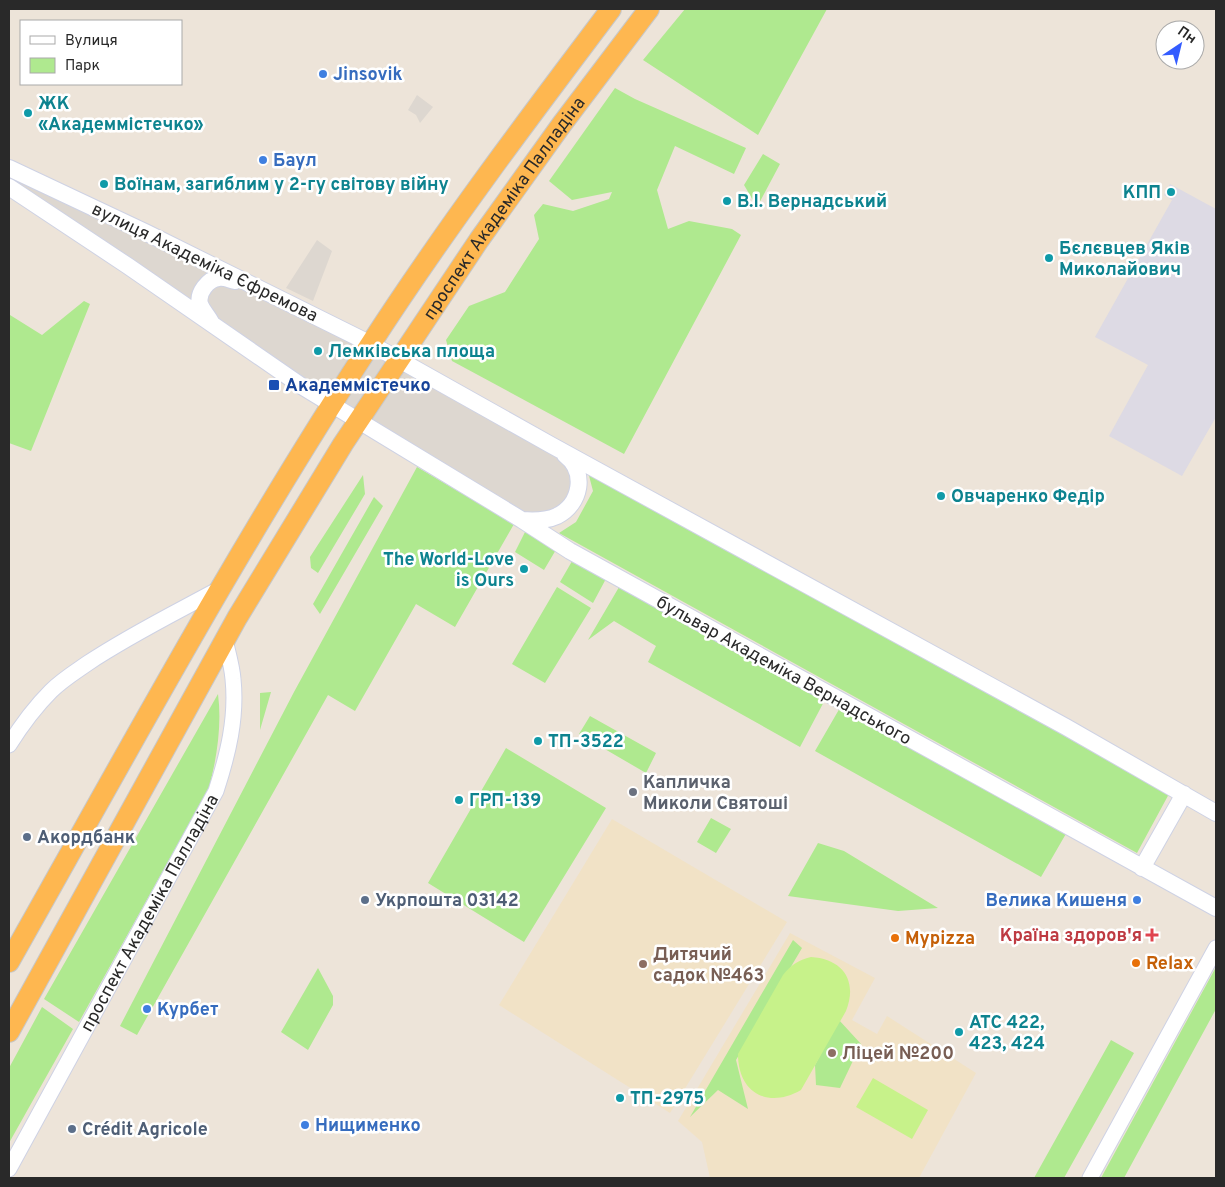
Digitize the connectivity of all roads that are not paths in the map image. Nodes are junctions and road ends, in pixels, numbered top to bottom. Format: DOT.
graph roads {
  1 [pos="611,9"];
  2 [pos="649,9"];
  3 [pos="9,168"];
  4 [pos="9,187"];
  5 [pos="254,286"];
  6 [pos="214,325"];
  7 [pos="371,344"];
  8 [pos="399,359"];
  9 [pos="332,404"];
  10 [pos="358,421"];
  11 [pos="551,445"];
  12 [pos="522,520"];
  13 [pos="219,589"];
  14 [pos="225,640"];
  15 [pos="9,745"];
  16 [pos="1184,794"];
  17 [pos="1216,813"];
  18 [pos="1142,868"];
  19 [pos="1216,908"];
  20 [pos="1216,948"];
  21 [pos="9,962"];
  22 [pos="9,1032"];
  23 [pos="9,1169"];
  24 [pos="1090,1178"];
  1 -- 7 [label="highway, проспект Академіка Палладіна"];
  2 -- 8 [label="highway, проспект Академіка Палладіна"];
  3 -- 5 [label="main road, вулиця Академіка Єфремова"];
  4 -- 6 [label="main road, вулиця Академіка Єфремова"];
  5 -- 6 [label="main road"];
  5 -- 7 [label="main road, вулиця Академіка Єфремова"];
  6 -- 9 [label="main road, вулиця Академіка Єфремова"];
  7 -- 8 [label="main road, вулиця Академіка Єфремова"];
  7 -- 9 [label="highway, проспект Академіка Палладіна"];
  8 -- 10 [label="highway, проспект Академіка Палладіна"];
  8 -- 11 [label="main road"];
  9 -- 10 [label="main road, вулиця Академіка Єфремова"];
  9 -- 13 [label="highway, проспект Академіка Палладіна"];
  10 -- 12 [label="main road, бульвар Академіка Вернадського"];
  10 -- 14 [label="highway, проспект Академіка Палладіна"];
  11 -- 12 [label="main road"];
  11 -- 16 [label="main road"];
  12 -- 18 [label="main road, бульвар Академіка Вернадського"];
  13 -- 15 [label="street"];
  13 -- 21 [label="highway, проспект Академіка Палладіна"];
  14 -- 22 [label="highway, проспект Академіка Палладіна"];
  14 -- 23 [label="street, проспект Академіка Палладіна"];
  16 -- 17 [label="main road"];
  16 -- 18 [label="main road"];
  18 -- 19 [label="main road, бульвар Академіка Вернадського"];
  20 -- 24 [label="street"];
}
